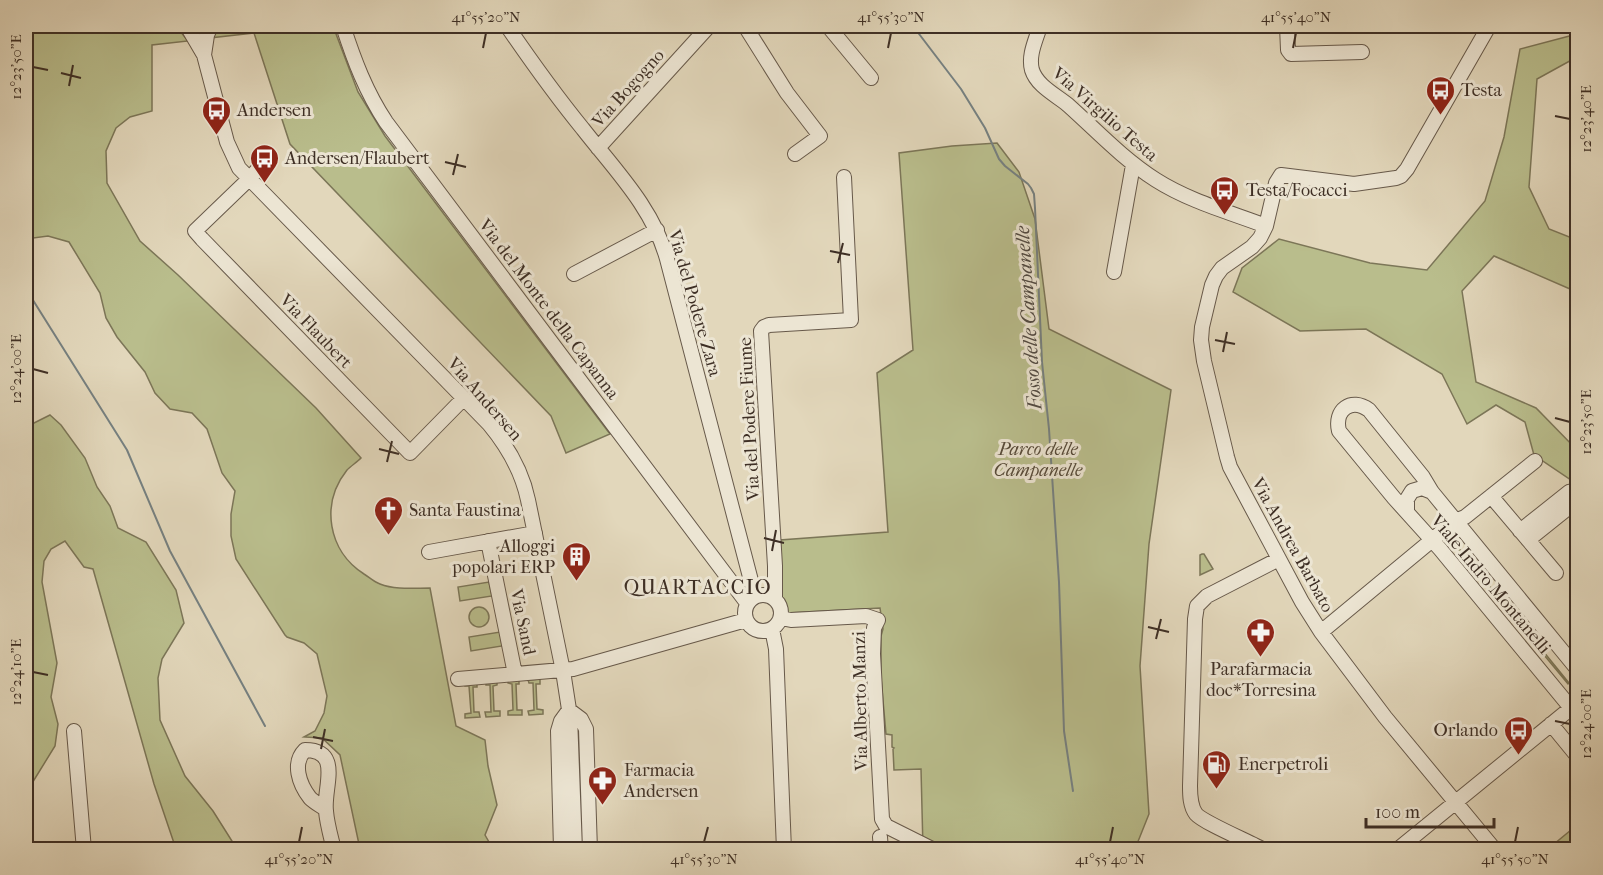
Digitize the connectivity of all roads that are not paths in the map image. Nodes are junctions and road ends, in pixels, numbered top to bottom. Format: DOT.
graph roads {
  1 [pos="187,26"];
  2 [pos="211,26"];
  3 [pos="343,26"];
  4 [pos="507,26"];
  5 [pos="709,26"];
  6 [pos="745,26"];
  7 [pos="828,26"];
  8 [pos="1040,26"];
  9 [pos="1287,26"];
  10 [pos="1489,26"];
  11 [pos="1362,52"];
  12 [pos="204,55"];
  13 [pos="871,78"];
  14 [pos="598,148"];
  15 [pos="795,154"];
  16 [pos="1133,165"];
  17 [pos="261,166"];
  18 [pos="844,177"];
  19 [pos="249,179"];
  20 [pos="1266,226"];
  21 [pos="657,230"];
  22 [pos="1114,272"];
  23 [pos="574,274"];
  24 [pos="464,398"];
  25 [pos="1535,461"];
  26 [pos="1432,492"];
  27 [pos="1491,496"];
  28 [pos="1578,499"];
  29 [pos="1407,511"];
  30 [pos="1455,521"];
  31 [pos="535,533"];
  32 [pos="1524,536"];
  33 [pos="1432,540"];
  34 [pos="488,541"];
  35 [pos="429,552"];
  36 [pos="1279,559"];
  37 [pos="1556,573"];
  38 [pos="775,598"];
  39 [pos="751,599"];
  40 [pos="746,620"];
  41 [pos="776,623"];
  42 [pos="1321,632"];
  43 [pos="1578,670"];
  44 [pos="562,671"];
  45 [pos="515,674"];
  46 [pos="458,679"];
  47 [pos="1574,705"];
  48 [pos="569,710"];
  49 [pos="1551,724"];
  50 [pos="74,731"];
  51 [pos="1578,757"];
  52 [pos="1456,802"];
  53 [pos="325,809"];
  54 [pos="84,849"];
  55 [pos="334,849"];
  56 [pos="561,849"];
  57 [pos="575,849"];
  58 [pos="590,849"];
  59 [pos="784,849"];
  60 [pos="934,849"];
  61 [pos="1264,849"];
  62 [pos="1397,849"];
  63 [pos="1495,849"];
  1 -- 12 [label="street, Via Andersen"];
  2 -- 12 [label="street, Via Andersen"];
  3 -- 39 [label="street, Via del Monte della Capanna"];
  4 -- 14 [label="street, Via del Podere Zara"];
  5 -- 14 [label="street, Via Bogogno"];
  6 -- 15 [label="street"];
  7 -- 13 [label="street"];
  8 -- 16 [label="street, Via Virgilio Testa"];
  9 -- 11 [label="street"];
  10 -- 20 [label="street"];
  12 -- 19 [label="street, Via Andersen"];
  14 -- 21 [label="street, Via del Podere Zara"];
  16 -- 20 [label="street, Via Virgilio Testa"];
  16 -- 22 [label="street"];
  17 -- 19 [label="street"];
  18 -- 38 [label="street, Via del Podere Fiume"];
  19 -- 24 [label="street, Via Andersen"];
  19 -- 24 [label="street, Via Flaubert"];
  20 -- 36 [label="street, Via Andrea Barbato"];
  21 -- 23 [label="street"];
  21 -- 39 [label="street, Via del Podere Zara"];
  24 -- 31 [label="street, Via Andersen"];
  25 -- 27 [label="street"];
  26 -- 29 [label="street, Viale Indro Montanelli"];
  26 -- 29 [label="street, Viale Indro Montanelli"];
  26 -- 30 [label="street, Viale Indro Montanelli"];
  27 -- 30 [label="street"];
  27 -- 32 [label="street"];
  28 -- 32 [label="street"];
  29 -- 33 [label="street, Viale Indro Montanelli"];
  30 -- 33 [label="street"];
  30 -- 43 [label="street, Viale Indro Montanelli"];
  31 -- 34 [label="street"];
  31 -- 44 [label="street, Via Andersen"];
  32 -- 37 [label="street"];
  33 -- 42 [label="street"];
  33 -- 47 [label="street, Viale Indro Montanelli"];
  34 -- 35 [label="street"];
  34 -- 45 [label="street, Via Sand"];
  36 -- 42 [label="street, Via Andrea Barbato"];
  36 -- 61 [label="street"];
  38 -- 39 [label="street"];
  38 -- 41 [label="street"];
  39 -- 40 [label="street"];
  40 -- 41 [label="street"];
  40 -- 44 [label="street"];
  41 -- 59 [label="street"];
  41 -- 60 [label="street, Via Alberto Manzi"];
  42 -- 52 [label="street, Via Andrea Barbato"];
  44 -- 45 [label="street"];
  44 -- 48 [label="street, Via Andersen"];
  45 -- 46 [label="street"];
  47 -- 49 [label="street"];
  48 -- 56 [label="street"];
  48 -- 57 [label="street, Via Andersen"];
  48 -- 58 [label="street, Via Andersen"];
  49 -- 51 [label="street"];
  49 -- 52 [label="street"];
  50 -- 54 [label="street"];
  52 -- 62 [label="street"];
  52 -- 63 [label="street, Via Andrea Barbato"];
  53 -- 55 [label="street"];
}
